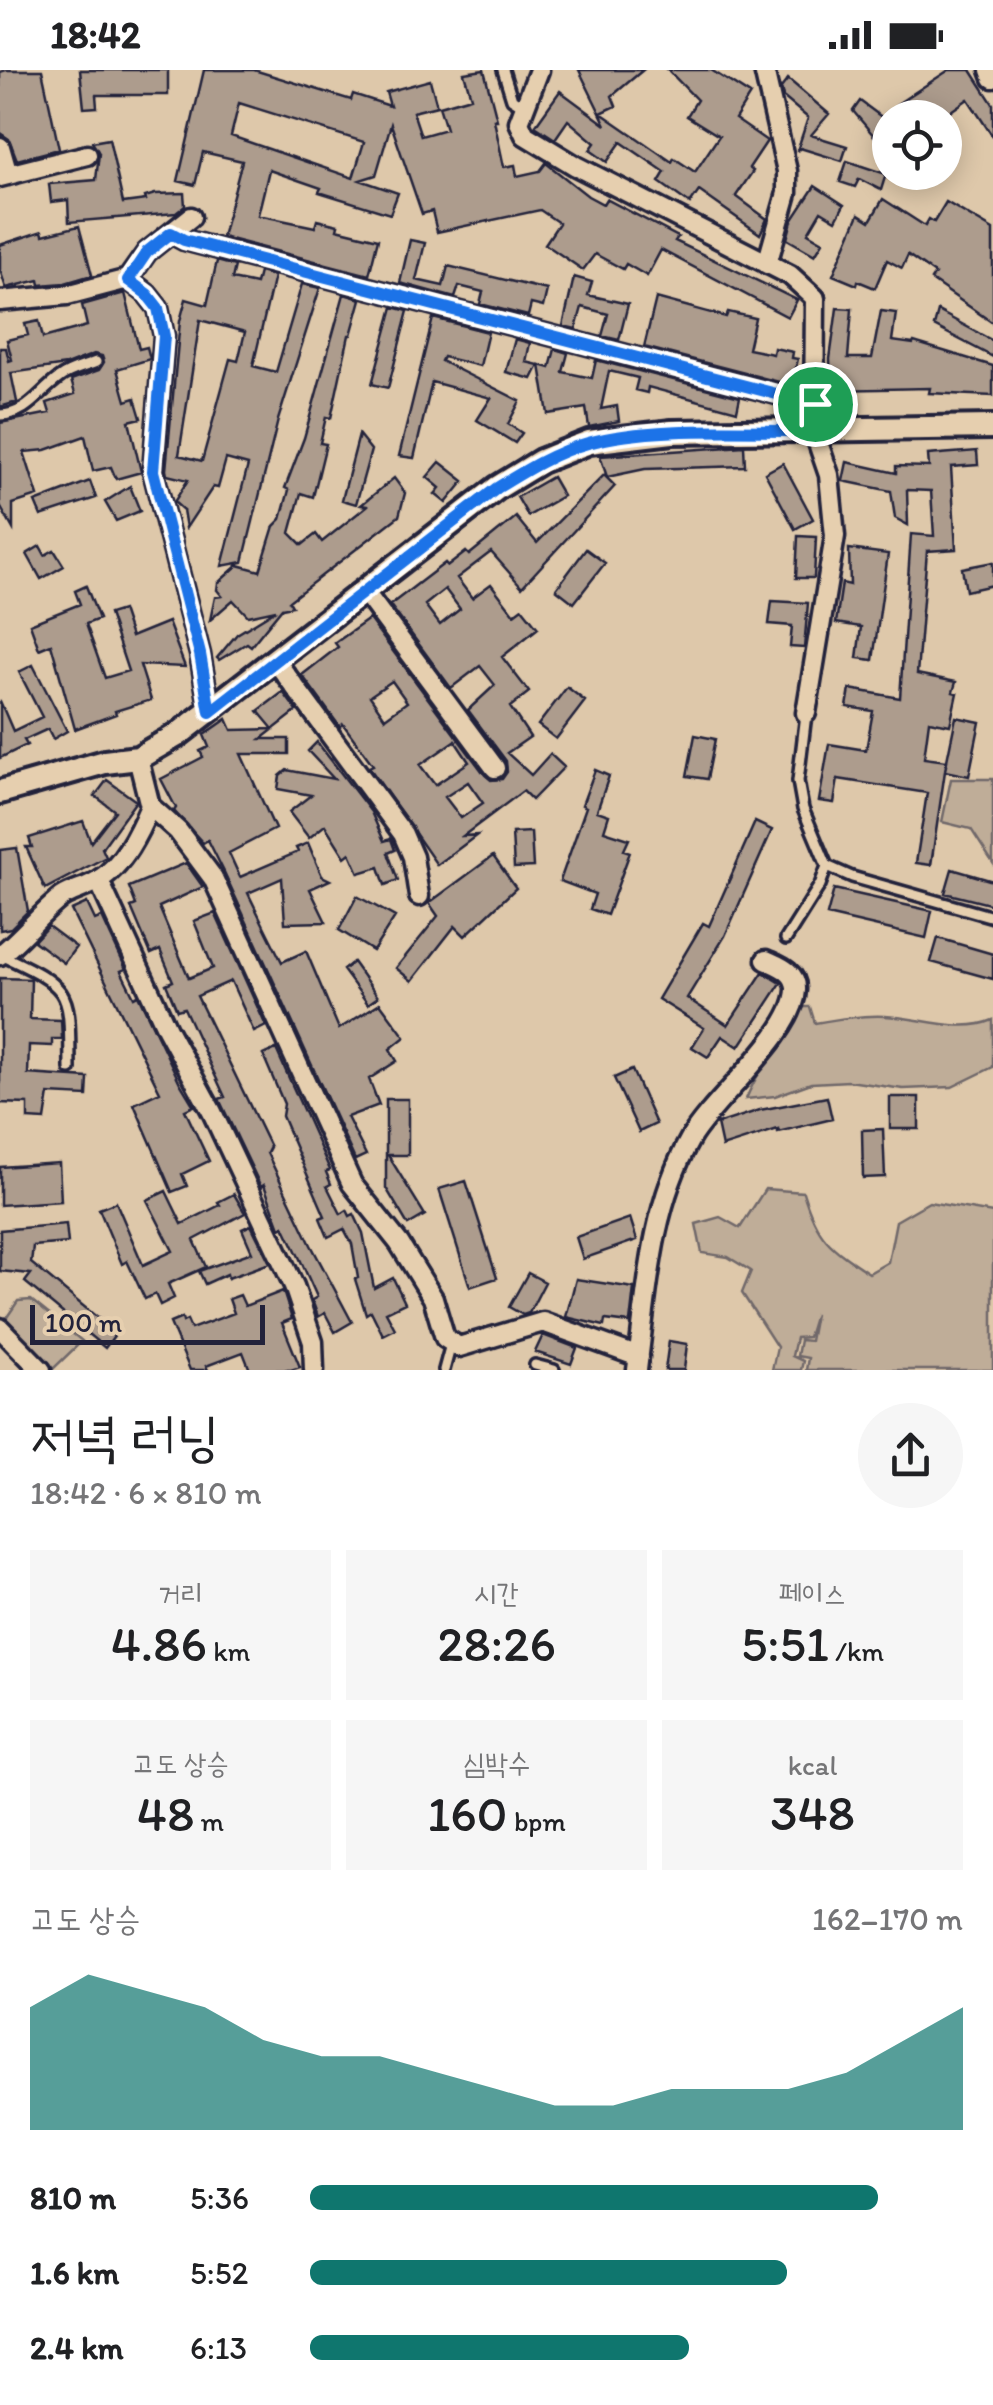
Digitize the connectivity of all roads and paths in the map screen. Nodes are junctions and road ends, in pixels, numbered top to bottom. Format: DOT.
graph roads {
  1 [pos="503,70"];
  2 [pos="539,70"];
  3 [pos="764,70"];
  4 [pos="990,70"];
  5 [pos="993,78"];
  6 [pos="523,106"];
  7 [pos="0,148"];
  8 [pos="87,155"];
  9 [pos="4,176"];
  10 [pos="191,217"];
  11 [pos="171,233"];
  12 [pos="766,264"];
  13 [pos="128,280"];
  14 [pos="0,301"];
  15 [pos="96,362"];
  16 [pos="815,404"];
  17 [pos="0,415"];
  18 [pos="814,431"];
  19 [pos="992,431"];
  20 [pos="364,591"];
  21 [pos="275,660"];
  22 [pos="210,712"];
  23 [pos="806,713"];
  24 [pos="138,758"];
  25 [pos="494,768"];
  26 [pos="0,792"];
  27 [pos="150,806"];
  28 [pos="827,866"];
  29 [pos="99,880"];
  30 [pos="420,896"];
  31 [pos="993,917"];
  32 [pos="786,939"];
  33 [pos="1,955"];
  34 [pos="766,960"];
  35 [pos="70,1069"];
  36 [pos="0,1328"];
  37 [pos="451,1344"];
  38 [pos="638,1363"];
  39 [pos="535,1365"];
  40 [pos="40,1370"];
  41 [pos="314,1370"];
  42 [pos="444,1370"];
  43 [pos="554,1370"];
  1 -- 6 [label="lane"];
  2 -- 6 [label="street"];
  3 -- 12 [label="street"];
  4 -- 5 [label="street"];
  6 -- 12 [label="street"];
  7 -- 9 [label="street"];
  8 -- 9 [label="street"];
  10 -- 11 [label="street"];
  11 -- 13 [label="street"];
  11 -- 16 [label="street"];
  12 -- 16 [label="street"];
  13 -- 14 [label="street"];
  13 -- 22 [label="street"];
  15 -- 17 [label="lane"];
  16 -- 18 [label="street"];
  18 -- 19 [label="street"];
  18 -- 20 [label="street"];
  18 -- 23 [label="street"];
  20 -- 21 [label="street"];
  20 -- 25 [label="street"];
  21 -- 22 [label="street"];
  21 -- 30 [label="street"];
  22 -- 24 [label="street"];
  23 -- 28 [label="lane"];
  24 -- 26 [label="street"];
  24 -- 27 [label="street"];
  27 -- 29 [label="street"];
  27 -- 37 [label="street"];
  28 -- 31 [label="lane"];
  28 -- 32 [label="lane"];
  29 -- 33 [label="street"];
  29 -- 41 [label="street"];
  33 -- 35 [label="lane"];
  34 -- 38 [label="street"];
  36 -- 40 [label="street"];
  37 -- 38 [label="street"];
  37 -- 42 [label="lane"];
  39 -- 43 [label="lane"];
}
